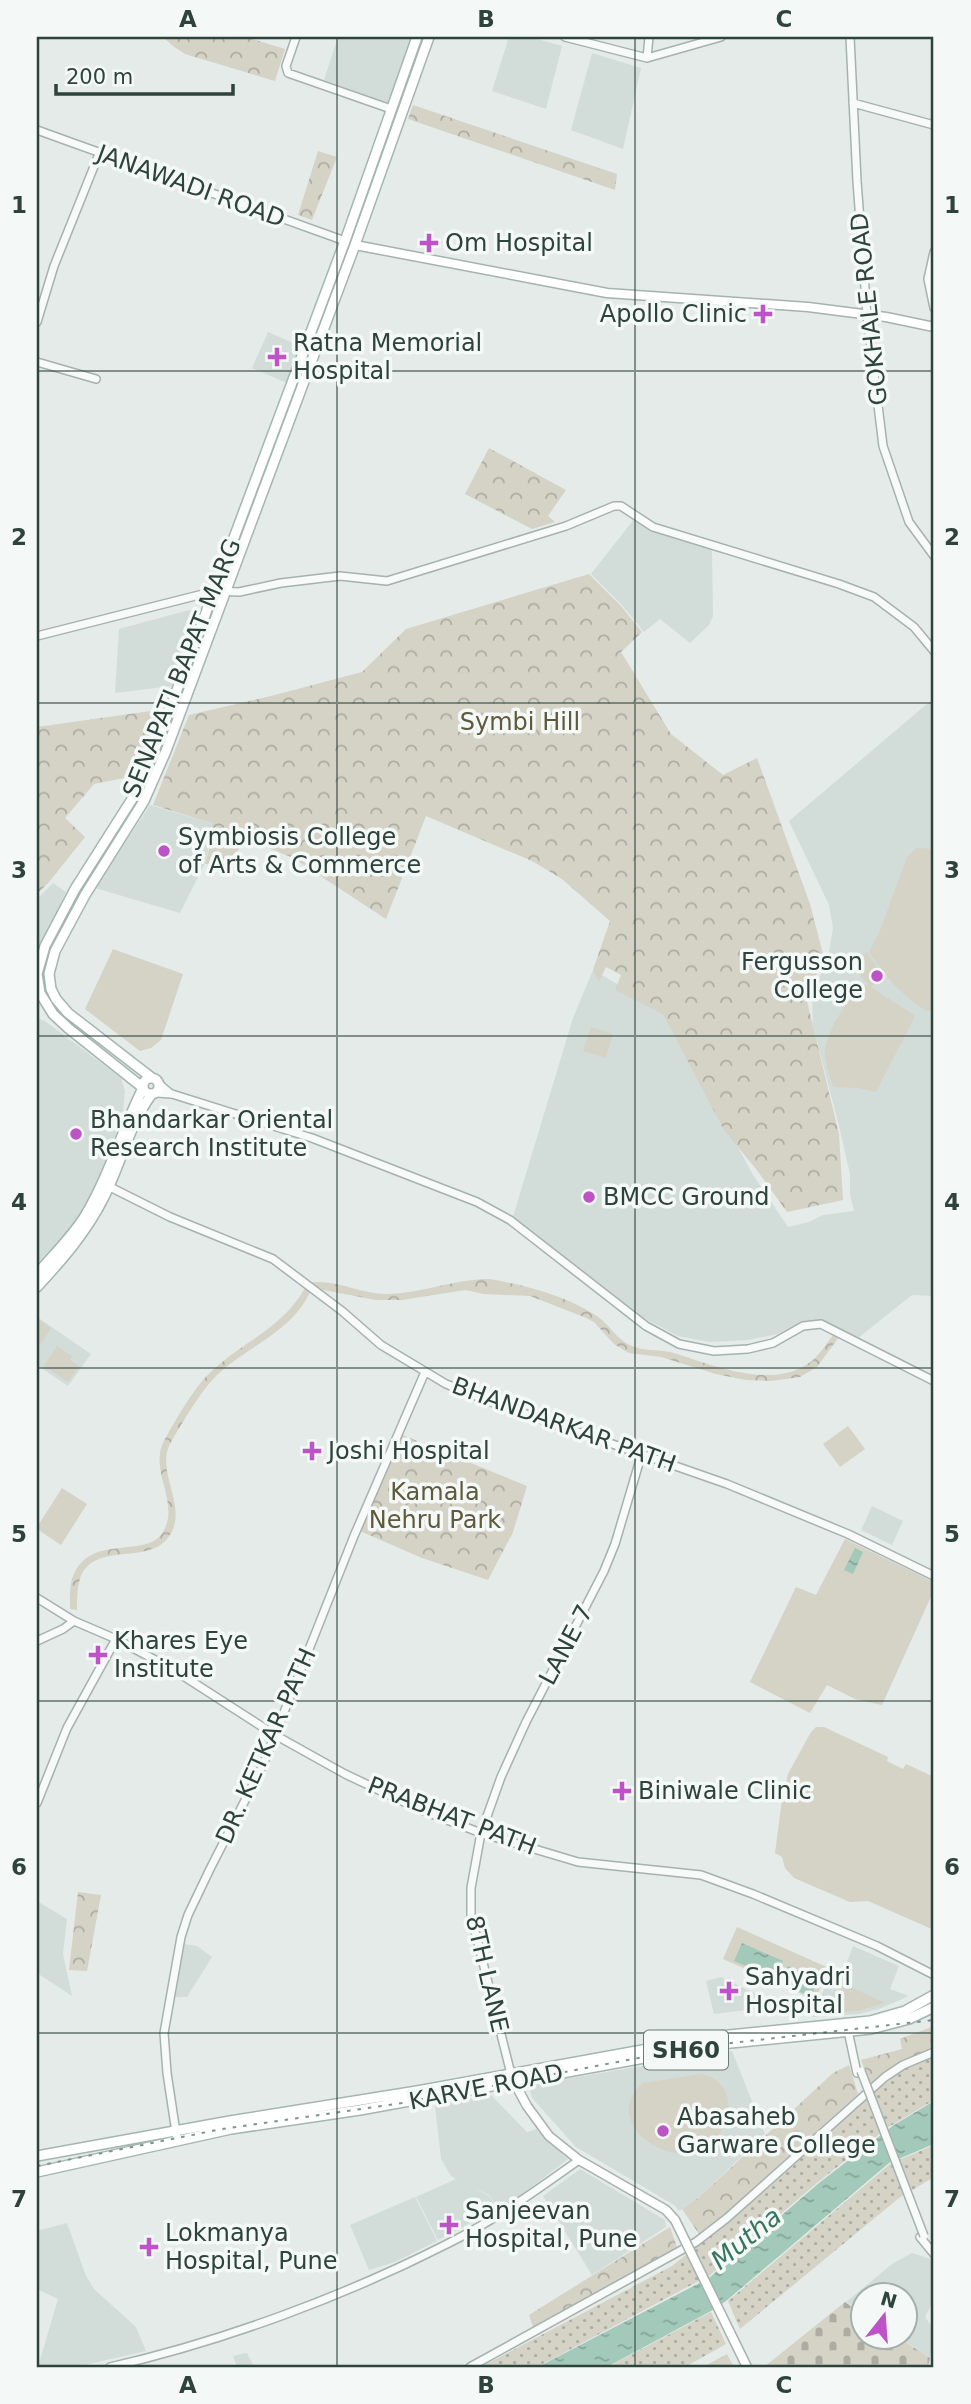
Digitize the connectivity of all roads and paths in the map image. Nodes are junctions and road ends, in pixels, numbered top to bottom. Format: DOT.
graph roads {
  1 [pos="296,37"];
  2 [pos="417,37"];
  3 [pos="429,37"];
  4 [pos="565,37"];
  5 [pos="649,37"];
  6 [pos="721,37"];
  7 [pos="850,37"];
  8 [pos="856,37"];
  9 [pos="852,49"];
  10 [pos="646,58"];
  11 [pos="853,103"];
  12 [pos="391,109"];
  13 [pos="934,125"];
  14 [pos="37,130"];
  15 [pos="99,154"];
  16 [pos="345,241"];
  17 [pos="355,245"];
  18 [pos="934,252"];
  19 [pos="934,308"];
  20 [pos="867,315"];
  21 [pos="37,322"];
  22 [pos="934,329"];
  23 [pos="37,362"];
  24 [pos="96,379"];
  25 [pos="934,556"];
  26 [pos="227,590"];
  27 [pos="215,591"];
  28 [pos="37,636"];
  29 [pos="934,651"];
  30 [pos="143,1087"];
  31 [pos="155,1087"];
  32 [pos="105,1185"];
  33 [pos="37,1274"];
  34 [pos="37,1287"];
  35 [pos="425,1372"];
  36 [pos="934,1381"];
  37 [pos="642,1453"];
  38 [pos="934,1576"];
  39 [pos="37,1598"];
  40 [pos="75,1621"];
  41 [pos="116,1639"];
  42 [pos="37,1640"];
  43 [pos="275,1735"];
  44 [pos="37,1803"];
  45 [pos="481,1833"];
  46 [pos="934,1975"];
  47 [pos="934,1995"];
  48 [pos="934,2007"];
  49 [pos="849,2027"];
  50 [pos="934,2052"];
  51 [pos="512,2078"];
  52 [pos="176,2135"];
  53 [pos="131,2144"];
  54 [pos="112,2149"];
  55 [pos="37,2158"];
  56 [pos="579,2160"];
  57 [pos="37,2170"];
  58 [pos="934,2254"];
  59 [pos="110,2367"];
  60 [pos="470,2367"];
  61 [pos="747,2367"];
  1 -- 12 [label="street"];
  2 -- 12 [label="main road, SENAPATI BAPAT MARG"];
  3 -- 17 [label="main road, SENAPATI BAPAT MARG"];
  4 -- 10 [label="street"];
  5 -- 10 [label="street"];
  6 -- 10 [label="street"];
  7 -- 9 [label="street"];
  8 -- 9 [label="street"];
  9 -- 11 [label="street, GOKHALE ROAD"];
  11 -- 13 [label="street"];
  11 -- 20 [label="street, GOKHALE ROAD"];
  12 -- 16 [label="main road, SENAPATI BAPAT MARG"];
  14 -- 15 [label="street, JANAWADI ROAD"];
  15 -- 16 [label="street, JANAWADI ROAD"];
  15 -- 21 [label="street"];
  16 -- 17 [label="main road"];
  16 -- 27 [label="main road, SENAPATI BAPAT MARG"];
  17 -- 20 [label="main road"];
  17 -- 26 [label="main road, SENAPATI BAPAT MARG"];
  18 -- 19 [label="street"];
  20 -- 22 [label="main road"];
  20 -- 25 [label="street, GOKHALE ROAD"];
  23 -- 24 [label="street"];
  26 -- 27 [label="street"];
  26 -- 29 [label="street"];
  26 -- 31 [label="main road, SENAPATI BAPAT MARG"];
  27 -- 28 [label="street"];
  27 -- 30 [label="main road, SENAPATI BAPAT MARG"];
  30 -- 31 [label="main road, SENAPATI BAPAT MARG"];
  30 -- 31 [label="main road"];
  30 -- 32 [label="main road"];
  31 -- 32 [label="main road"];
  31 -- 36 [label="street"];
  32 -- 33 [label="main road"];
  32 -- 34 [label="main road"];
  32 -- 35 [label="street, BHANDARKAR PATH"];
  35 -- 37 [label="street, BHANDARKAR PATH"];
  35 -- 43 [label="street, DR. KETKAR PATH"];
  37 -- 38 [label="street, BHANDARKAR PATH"];
  37 -- 45 [label="street, LANE 7"];
  39 -- 40 [label="street, PRABHAT PATH"];
  40 -- 41 [label="street, PRABHAT PATH"];
  40 -- 42 [label="street"];
  41 -- 43 [label="street, PRABHAT PATH"];
  41 -- 44 [label="street"];
  43 -- 45 [label="street, PRABHAT PATH"];
  43 -- 52 [label="street, DR. KETKAR PATH"];
  45 -- 46 [label="street, PRABHAT PATH"];
  45 -- 51 [label="street, 8TH LANE"];
  47 -- 49 [label="main road, KARVE ROAD / SH60"];
  48 -- 49 [label="main road, KARVE ROAD / SH60"];
  49 -- 51 [label="main road, KARVE ROAD / SH60"];
  49 -- 58 [label="street, bridge"];
  50 -- 60 [label="street"];
  51 -- 52 [label="main road, KARVE ROAD / SH60"];
  51 -- 56 [label="main road"];
  52 -- 53 [label="main road, KARVE ROAD / SH60"];
  53 -- 54 [label="main road"];
  53 -- 55 [label="main road, KARVE ROAD / SH60"];
  53 -- 57 [label="main road, KARVE ROAD / SH60"];
  54 -- 55 [label="main road"];
  54 -- 57 [label="main road"];
  56 -- 59 [label="street"];
  56 -- 61 [label="main road, bridge"];
}
